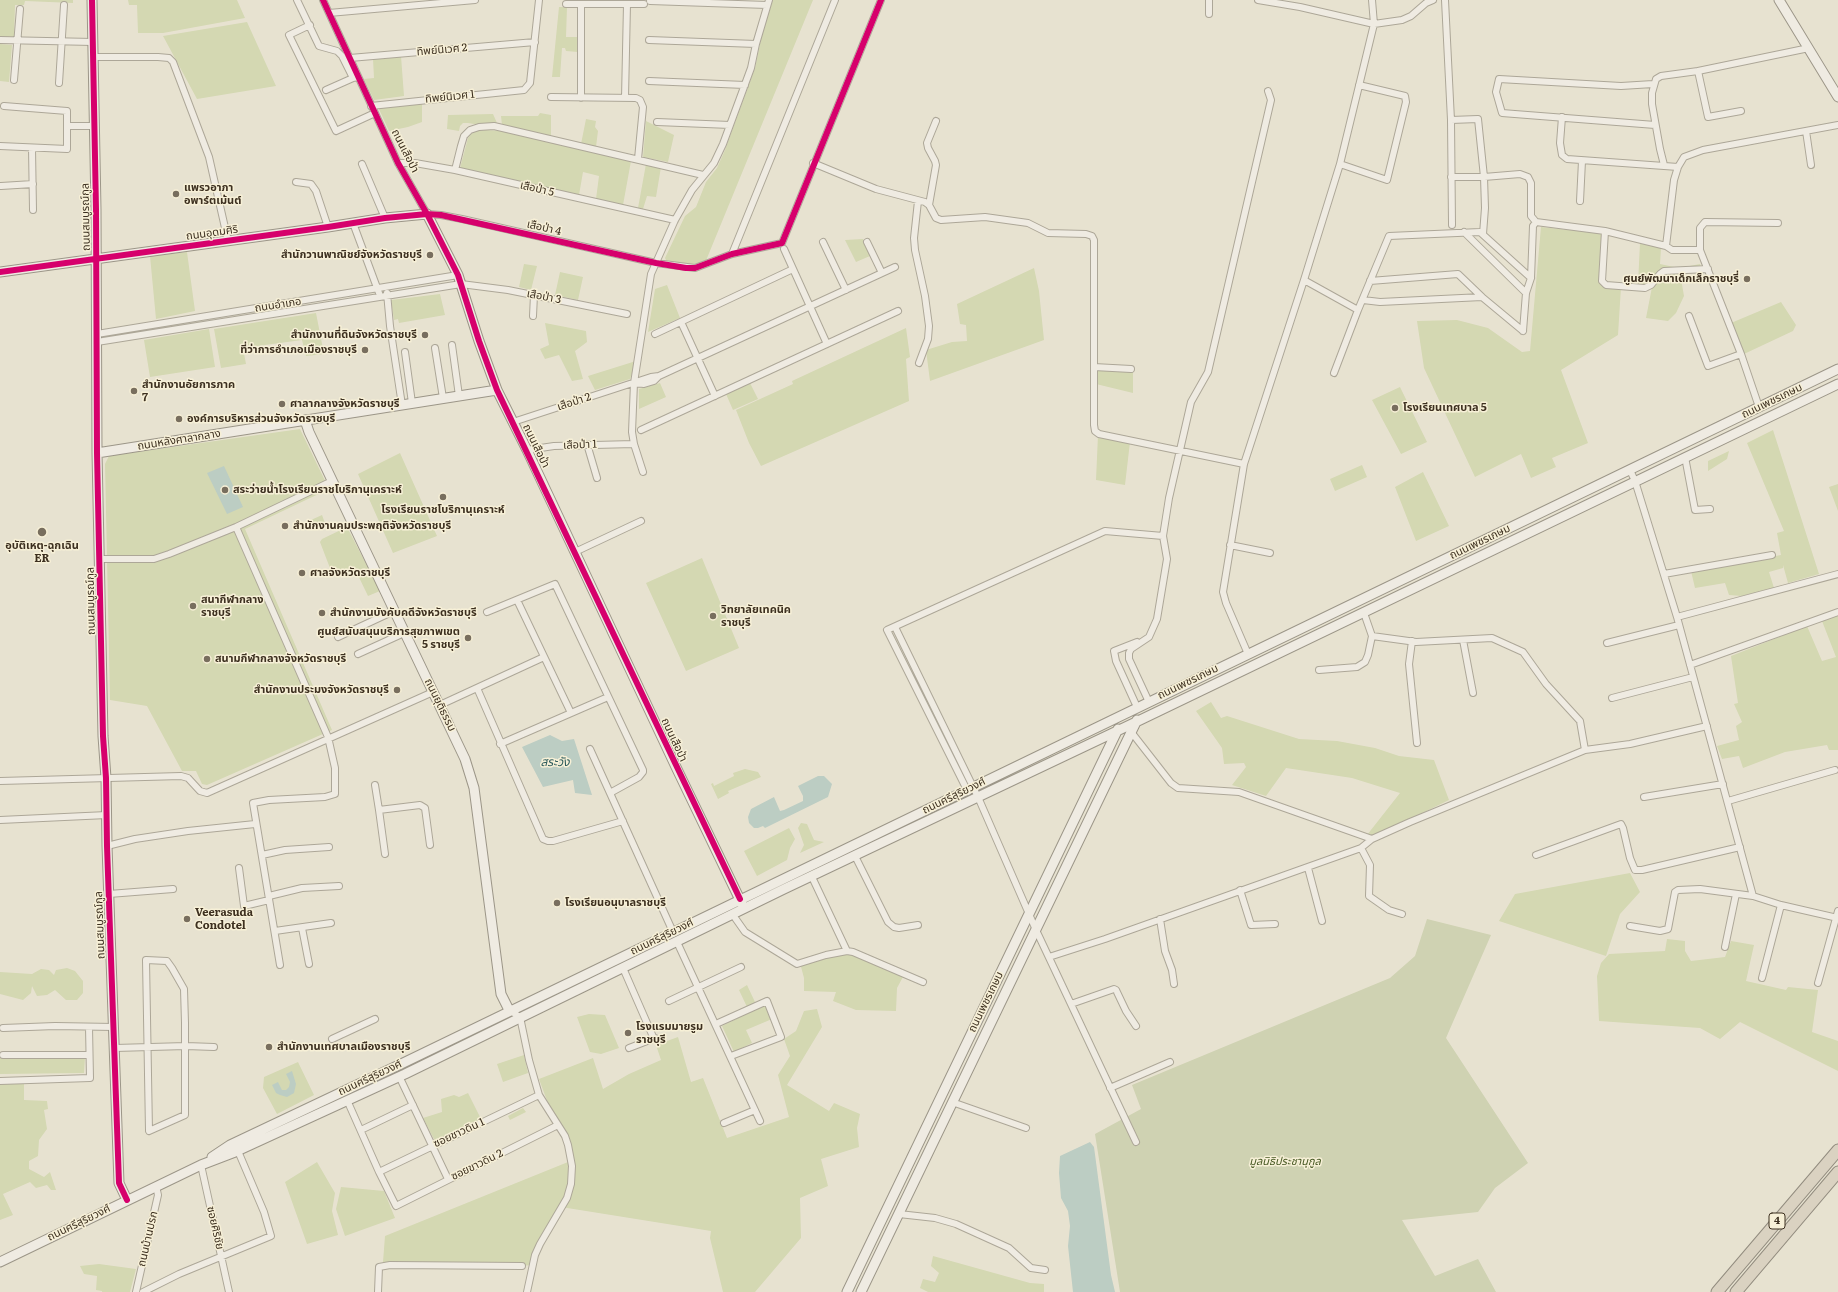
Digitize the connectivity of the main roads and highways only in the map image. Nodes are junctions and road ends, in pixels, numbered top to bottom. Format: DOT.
graph roads {
  1 [pos="92,0"];
  2 [pos="1780,0"];
  3 [pos="1838,97"];
  4 [pos="427,214"];
  5 [pos="96,258"];
  6 [pos="0,272"];
  7 [pos="1838,369"];
  8 [pos="1838,384"];
  9 [pos="498,390"];
  10 [pos="305,420"];
  11 [pos="97,453"];
  12 [pos="1137,707"];
  13 [pos="1125,713"];
  14 [pos="1136,722"];
  15 [pos="1117,730"];
  16 [pos="740,899"];
  17 [pos="744,908"];
  18 [pos="674,932"];
  19 [pos="677,942"];
  20 [pos="509,1010"];
  21 [pos="1838,1150"];
  22 [pos="201,1165"];
  23 [pos="1838,1172"];
  24 [pos="127,1200"];
  25 [pos="867,1251"];
  26 [pos="878,1256"];
  27 [pos="0,1262"];
  28 [pos="847,1292"];
  29 [pos="861,1292"];
  30 [pos="1717,1292"];
  31 [pos="1736,1292"];
  1 -- 5 [label="main road, ถนนสมบูรณ์กูล"];
  2 -- 3 [label="main road"];
  4 -- 5 [label="main road, ถนนอุดมศิริ"];
  4 -- 9 [label="main road, ถนนเสือป่า"];
  5 -- 6 [label="main road, ถนนอุดมศิริ"];
  5 -- 11 [label="main road, ถนนสมบูรณ์กูล"];
  7 -- 12 [label="main road, ถนนเพชรเกษม"];
  8 -- 14 [label="main road, ถนนเพชรเกษม"];
  9 -- 10 [label="main road, ถนนหลังศาลากลาง"];
  9 -- 16 [label="main road, ถนนเสือป่า"];
  10 -- 11 [label="main road, ถนนหลังศาลากลาง"];
  10 -- 20 [label="main road, ถนนยุติธรรม"];
  11 -- 24 [label="main road, ถนนสมบูรณ์กูล"];
  12 -- 13 [label="main road, ถนนศรีสุริยวงศ์"];
  12 -- 14 [label="main road, ถนนเพชรเกษม"];
  13 -- 15 [label="main road, ถนนเพชรเกษม"];
  13 -- 16 [label="main road, ถนนศรีสุริยวงศ์"];
  14 -- 15 [label="main road, ถนนศรีสุริยวงศ์"];
  14 -- 26 [label="main road, ถนนเพชรเกษม"];
  15 -- 17 [label="main road, ถนนศรีสุริยวงศ์"];
  15 -- 25 [label="main road, ถนนเพชรเกษม"];
  16 -- 17 [label="main road, ถนนเสือป่า"];
  16 -- 18 [label="main road, ถนนศรีสุริยวงศ์"];
  17 -- 19 [label="main road, ถนนศรีสุริยวงศ์"];
  18 -- 19 [label="main road"];
  18 -- 20 [label="main road, ถนนศรีสุริยวงศ์"];
  19 -- 22 [label="main road, ถนนศรีสุริยวงศ์"];
  20 -- 22 [label="main road, ถนนศรีสุริยวงศ์"];
  21 -- 30 [label="highway, 4"];
  22 -- 24 [label="main road, ถนนศรีสุริยวงศ์"];
  23 -- 31 [label="highway, 4"];
  24 -- 27 [label="main road, ถนนศรีสุริยวงศ์"];
  25 -- 26 [label="main road"];
  25 -- 28 [label="main road, ถนนเพชรเกษม"];
  26 -- 29 [label="main road, ถนนเพชรเกษม"];
}
